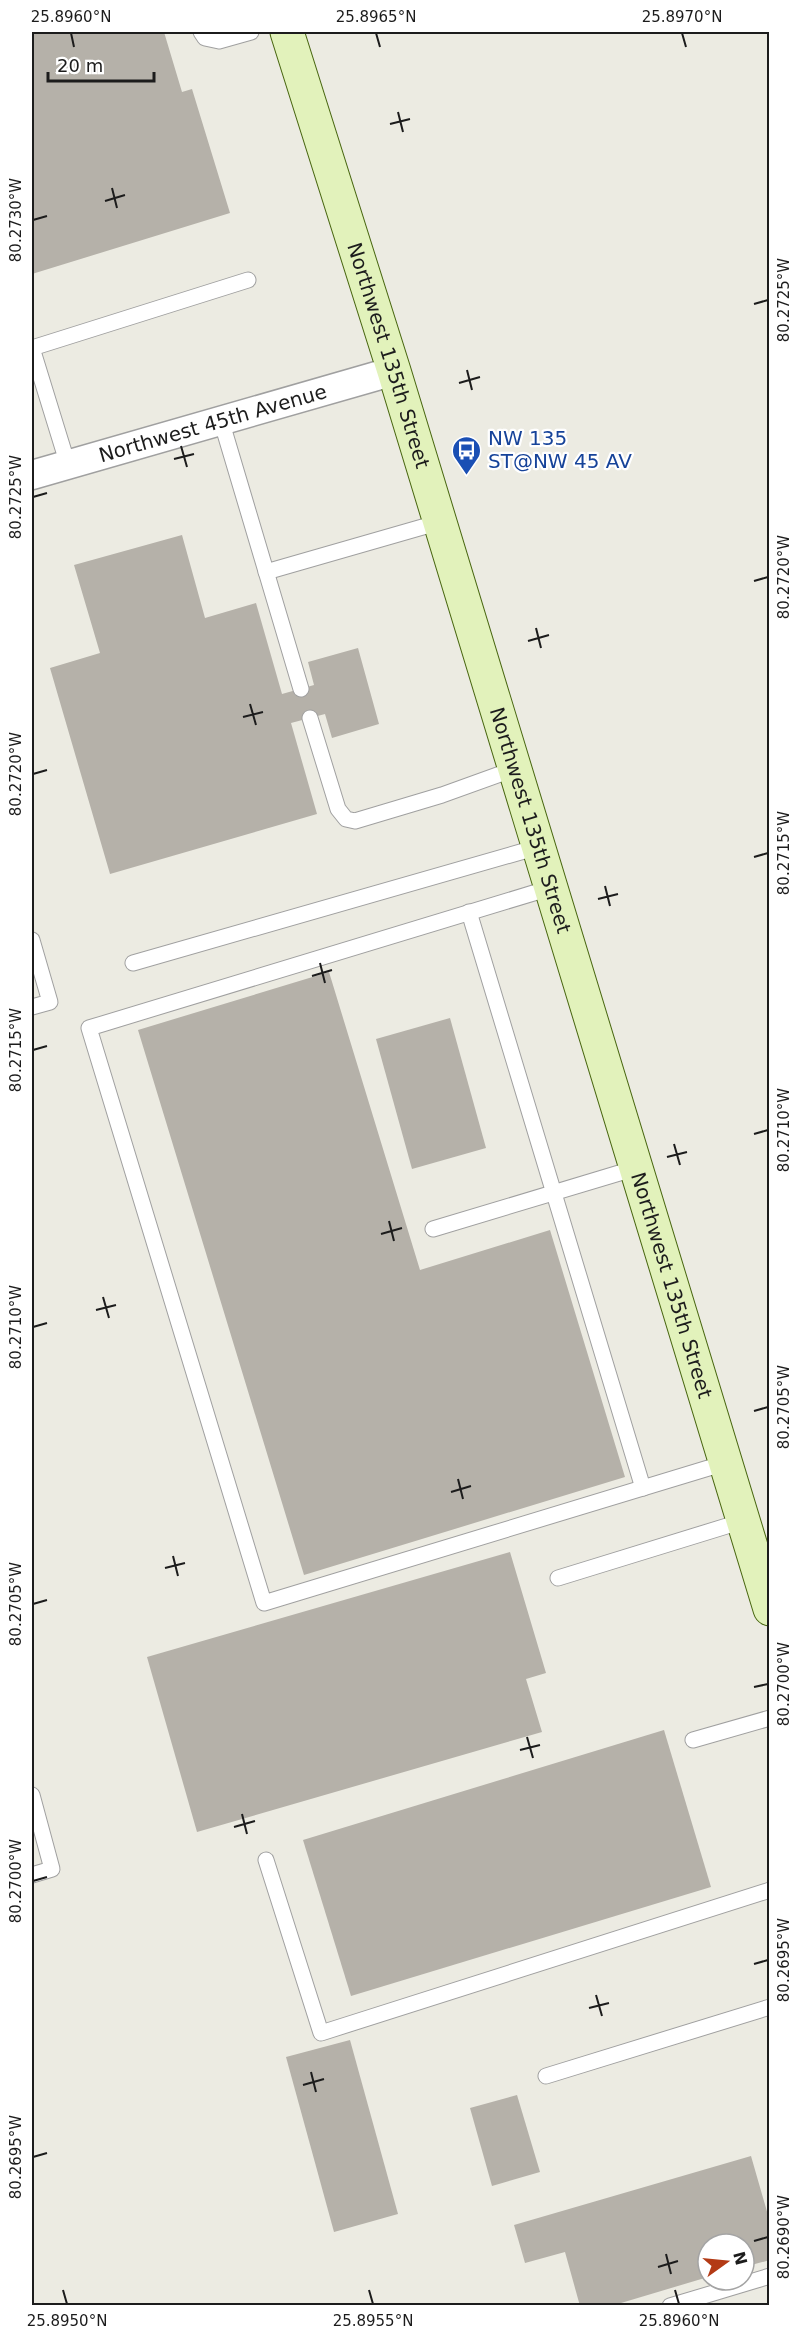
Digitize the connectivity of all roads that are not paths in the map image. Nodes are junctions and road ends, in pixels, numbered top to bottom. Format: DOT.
graph roads {
  1 [pos="201,32"];
  2 [pos="251,32"];
  3 [pos="287,32"];
  4 [pos="248,280"];
  5 [pos="394,371"];
  6 [pos="221,420"];
  7 [pos="68,465"];
  8 [pos="32,475"];
  9 [pos="440,522"];
  10 [pos="266,572"];
  11 [pos="301,689"];
  12 [pos="310,718"];
  13 [pos="514,769"];
  14 [pos="538,847"];
  15 [pos="550,888"];
  16 [pos="469,912"];
  17 [pos="32,940"];
  18 [pos="133,963"];
  19 [pos="32,1007"];
  20 [pos="636,1168"];
  21 [pos="554,1192"];
  22 [pos="433,1229"];
  23 [pos="725,1463"];
  24 [pos="643,1488"];
  25 [pos="743,1521"];
  26 [pos="558,1578"];
  27 [pos="770,1609"];
  28 [pos="770,1718"];
  29 [pos="693,1740"];
  30 [pos="32,1795"];
  31 [pos="266,1860"];
  32 [pos="32,1875"];
  33 [pos="770,1890"];
  34 [pos="770,2007"];
  35 [pos="546,2076"];
  36 [pos="770,2277"];
  37 [pos="670,2306"];
  1 -- 2 [label="lane"];
  3 -- 5 [label="main road, Northwest 135th Street"];
  4 -- 7 [label="lane"];
  5 -- 6 [label="street, Northwest 45th Avenue"];
  5 -- 9 [label="main road, Northwest 135th Street"];
  6 -- 7 [label="street, Northwest 45th Avenue"];
  6 -- 10 [label="lane"];
  7 -- 8 [label="street, Northwest 45th Avenue"];
  9 -- 10 [label="lane"];
  9 -- 13 [label="main road, Northwest 135th Street"];
  10 -- 11 [label="lane"];
  12 -- 13 [label="lane"];
  13 -- 14 [label="main road, Northwest 135th Street"];
  14 -- 15 [label="main road, Northwest 135th Street"];
  14 -- 18 [label="lane"];
  15 -- 16 [label="lane"];
  15 -- 20 [label="main road, Northwest 135th Street"];
  16 -- 21 [label="lane"];
  16 -- 24 [label="lane"];
  17 -- 19 [label="lane"];
  20 -- 21 [label="lane"];
  20 -- 23 [label="main road, Northwest 135th Street"];
  21 -- 22 [label="lane"];
  21 -- 24 [label="lane"];
  23 -- 24 [label="lane"];
  23 -- 25 [label="main road, Northwest 135th Street"];
  25 -- 26 [label="lane"];
  25 -- 27 [label="main road, Northwest 135th Street"];
  28 -- 29 [label="lane"];
  30 -- 32 [label="lane"];
  31 -- 33 [label="lane"];
  34 -- 35 [label="lane"];
  36 -- 37 [label="lane"];
}
